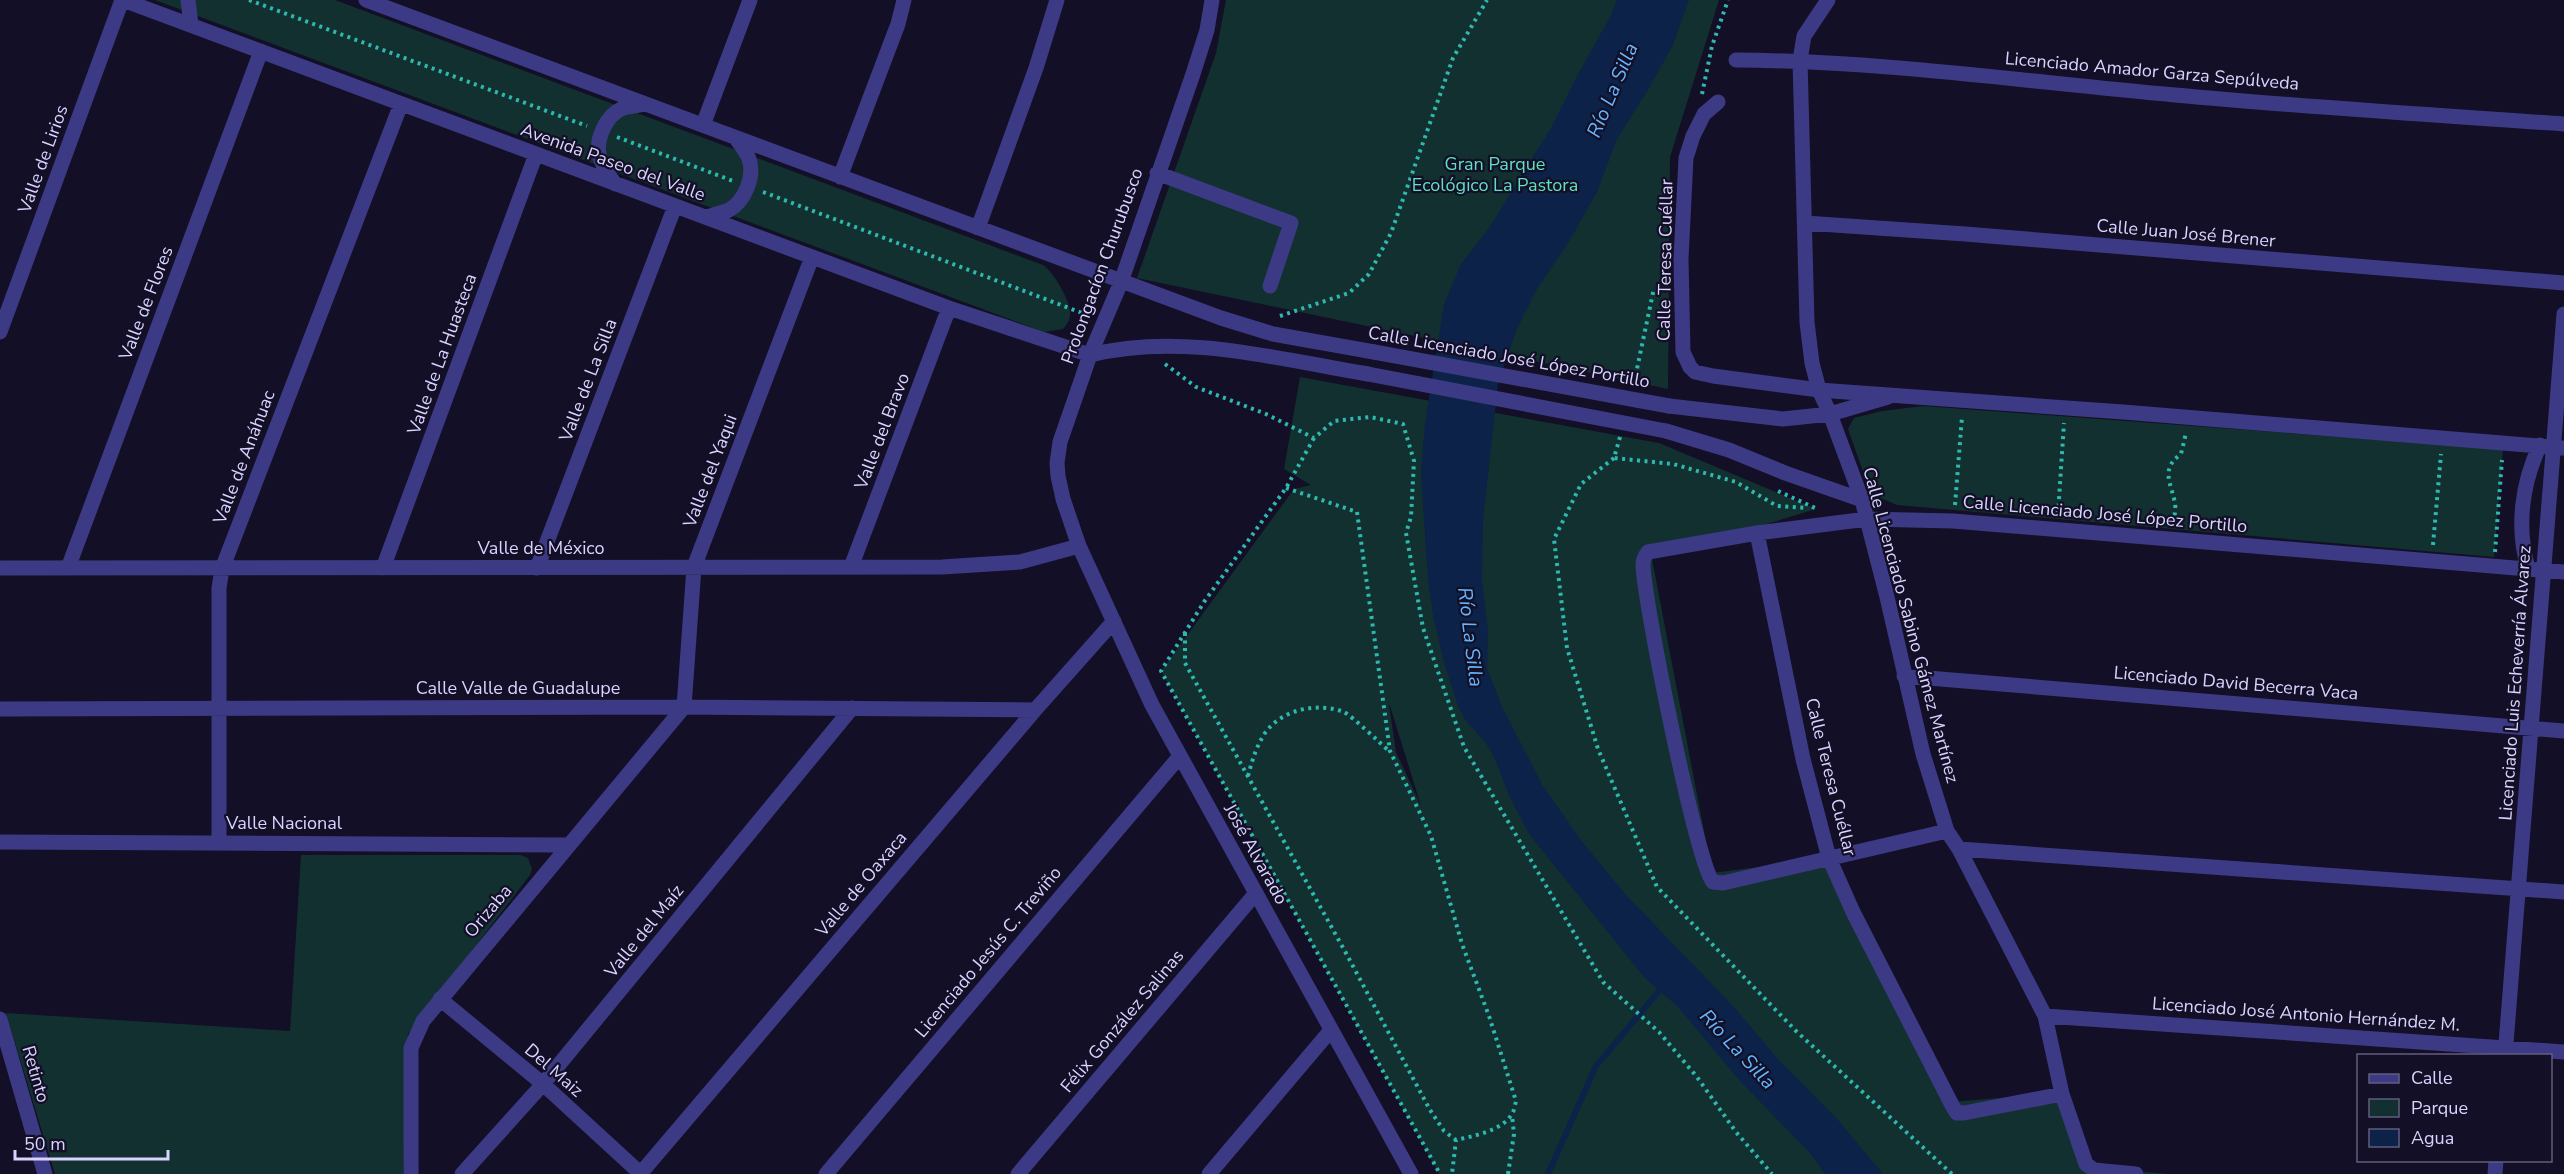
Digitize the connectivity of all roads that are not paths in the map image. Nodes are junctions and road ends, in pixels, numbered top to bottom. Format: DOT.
graph roads {
  1 [pos="123,0"];
  2 [pos="188,0"];
  3 [pos="366,0"];
  4 [pos="750,0"];
  5 [pos="904,0"];
  6 [pos="1057,0"];
  7 [pos="1212,0"];
  8 [pos="1828,0"];
  9 [pos="191,25"];
  10 [pos="261,51"];
  11 [pos="1736,60"];
  12 [pos="1800,60"];
  13 [pos="1719,102"];
  14 [pos="401,104"];
  15 [pos="644,104"];
  16 [pos="2564,124"];
  17 [pos="703,125"];
  18 [pos="736,138"];
  19 [pos="536,154"];
  20 [pos="1157,173"];
  21 [pos="840,177"];
  22 [pos="615,184"];
  23 [pos="675,206"];
  24 [pos="706,217"];
  25 [pos="1805,223"];
  26 [pos="978,228"];
  27 [pos="812,257"];
  28 [pos="1121,282"];
  29 [pos="2564,283"];
  30 [pos="1270,286"];
  31 [pos="949,308"];
  32 [pos="2564,314"];
  33 [pos="0,332"];
  34 [pos="1090,355"];
  35 [pos="1819,390"];
  36 [pos="1896,394"];
  37 [pos="1830,414"];
  38 [pos="2553,446"];
  39 [pos="1862,500"];
  40 [pos="1867,519"];
  41 [pos="1757,533"];
  42 [pos="1079,546"];
  43 [pos="694,567"];
  44 [pos="851,567"];
  45 [pos="0,568"];
  46 [pos="68,568"];
  47 [pos="222,568"];
  48 [pos="384,568"];
  49 [pos="537,568"];
  50 [pos="2528,568"];
  51 [pos="2558,570"];
  52 [pos="1114,621"];
  53 [pos="1904,676"];
  54 [pos="684,707"];
  55 [pos="852,708"];
  56 [pos="0,709"];
  57 [pos="219,709"];
  58 [pos="1035,710"];
  59 [pos="2532,728"];
  60 [pos="2564,731"];
  61 [pos="1180,756"];
  62 [pos="1947,831"];
  63 [pos="0,842"];
  64 [pos="219,842"];
  65 [pos="568,845"];
  66 [pos="1959,849"];
  67 [pos="1828,858"];
  68 [pos="2518,888"];
  69 [pos="2564,892"];
  70 [pos="1256,893"];
  71 [pos="440,999"];
  72 [pos="2045,1016"];
  73 [pos="0,1018"];
  74 [pos="1331,1030"];
  75 [pos="2505,1051"];
  76 [pos="2564,1052"];
  77 [pos="543,1084"];
  78 [pos="2062,1094"];
  79 [pos="1406,1172"];
  80 [pos="45,1174"];
  81 [pos="411,1174"];
  82 [pos="462,1174"];
  83 [pos="640,1174"];
  84 [pos="826,1174"];
  85 [pos="1018,1174"];
  86 [pos="1209,1174"];
  87 [pos="2136,1174"];
  1 -- 9 [label="street, Avenida Paseo del Valle"];
  1 -- 33 [label="street, Valle de Lirios"];
  2 -- 9 [label="street"];
  3 -- 15 [label="street"];
  4 -- 17 [label="street"];
  5 -- 21 [label="street"];
  6 -- 26 [label="street"];
  7 -- 20 [label="street, Prolongacíon Churubusco"];
  8 -- 12 [label="street, Calle Licenciado Sabino Gámez Martínez"];
  9 -- 10 [label="street, Avenida Paseo del Valle"];
  10 -- 14 [label="street, Avenida Paseo del Valle"];
  10 -- 46 [label="street, Valle de Flores"];
  11 -- 12 [label="street, Licenciado Amador Garza Sepúlveda"];
  12 -- 16 [label="street, Licenciado Amador Garza Sepúlveda"];
  12 -- 25 [label="street, Calle Licenciado Sabino Gámez Martínez"];
  13 -- 35 [label="street, Calle Teresa Cuéllar"];
  14 -- 19 [label="street, Avenida Paseo del Valle"];
  14 -- 47 [label="street, Valle de Anáhuac"];
  15 -- 17 [label="street"];
  15 -- 22 [label="street"];
  17 -- 18 [label="street"];
  18 -- 21 [label="street"];
  18 -- 24 [label="street"];
  19 -- 22 [label="street, Avenida Paseo del Valle"];
  19 -- 48 [label="street, Valle de La Huasteca"];
  20 -- 28 [label="street, Prolongacíon Churubusco"];
  20 -- 30 [label="street"];
  21 -- 26 [label="street"];
  22 -- 23 [label="street, Avenida Paseo del Valle"];
  23 -- 24 [label="street, Avenida Paseo del Valle"];
  23 -- 49 [label="street, Valle de La Silla"];
  24 -- 27 [label="street, Avenida Paseo del Valle"];
  25 -- 29 [label="street, Calle Juan José Brener"];
  25 -- 35 [label="street, Calle Licenciado Sabino Gámez Martínez"];
  26 -- 28 [label="street"];
  27 -- 31 [label="street, Avenida Paseo del Valle"];
  27 -- 43 [label="street, Valle del Yaqui"];
  28 -- 34 [label="street, Prolongacíon Churubusco"];
  28 -- 37 [label="street, Calle Licenciado José López Portillo, bridge"];
  31 -- 34 [label="street, Avenida Paseo del Valle"];
  31 -- 44 [label="street, Valle del Bravo"];
  32 -- 38 [label="street, Licenciado Luis Echeverría Álvarez"];
  34 -- 39 [label="street, bridge"];
  34 -- 42 [label="street, Prolongacíon Churubusco"];
  35 -- 36 [label="street, Calle Licenciado José López Portillo"];
  35 -- 37 [label="street, Calle Licenciado Sabino Gámez Martínez"];
  36 -- 37 [label="street, Calle Licenciado José López Portillo"];
  36 -- 38 [label="street, Calle Licenciado José López Portillo"];
  37 -- 39 [label="street, Calle Licenciado Sabino Gámez Martínez"];
  38 -- 50 [label="street"];
  38 -- 51 [label="street, Licenciado Luis Echeverría Álvarez"];
  39 -- 40 [label="street, Calle Licenciado Sabino Gámez Martínez"];
  40 -- 41 [label="street, Calle Licenciado José López Portillo"];
  40 -- 50 [label="street, Calle Licenciado José López Portillo"];
  40 -- 53 [label="street, Calle Licenciado Sabino Gámez Martínez"];
  41 -- 67 [label="street, Calle Teresa Cuéllar"];
  41 -- 67 [label="street, Calle Licenciado José López Portillo"];
  42 -- 44 [label="street, Valle de México"];
  42 -- 52 [label="street, José Alvarado"];
  43 -- 44 [label="street, Valle de México"];
  43 -- 49 [label="street, Valle de México"];
  43 -- 54 [label="street, Valle del Yaqui"];
  45 -- 46 [label="street, Valle de México"];
  46 -- 47 [label="street, Valle de México"];
  47 -- 48 [label="street, Valle de México"];
  47 -- 57 [label="street, Valle de Anáhuac"];
  48 -- 49 [label="street, Valle de México"];
  50 -- 51 [label="street, Calle Licenciado José López Portillo"];
  51 -- 59 [label="street, Licenciado Luis Echeverría Álvarez"];
  52 -- 58 [label="street, Valle de Oaxaca"];
  52 -- 61 [label="street, José Alvarado"];
  53 -- 59 [label="street, Licenciado David Becerra Vaca"];
  53 -- 62 [label="street, Calle Licenciado Sabino Gámez Martínez"];
  54 -- 55 [label="street, Calle Valle de Guadalupe"];
  54 -- 57 [label="street, Calle Valle de Guadalupe"];
  54 -- 65 [label="street, Orizaba"];
  55 -- 58 [label="street, Calle Valle de Guadalupe"];
  55 -- 77 [label="street, Valle del Maíz"];
  56 -- 57 [label="street, Calle Valle de Guadalupe"];
  57 -- 64 [label="street, Valle de Anáhuac"];
  58 -- 83 [label="street, Valle de Oaxaca"];
  59 -- 60 [label="street, Licenciado David Becerra Vaca"];
  59 -- 68 [label="street, Licenciado Luis Echeverría Álvarez"];
  61 -- 70 [label="street, José Alvarado"];
  61 -- 84 [label="street, Licenciado Jesús C. Treviño"];
  62 -- 66 [label="street, Calle Licenciado Sabino Gámez Martínez"];
  62 -- 67 [label="street"];
  63 -- 64 [label="street, Valle Nacional"];
  64 -- 65 [label="street, Valle Nacional"];
  65 -- 71 [label="street, Orizaba"];
  66 -- 68 [label="street"];
  66 -- 72 [label="street, Calle Licenciado Sabino Gámez Martínez"];
  67 -- 78 [label="street, Calle Teresa Cuéllar"];
  68 -- 69 [label="street"];
  68 -- 75 [label="street, Licenciado Luis Echeverría Álvarez"];
  70 -- 74 [label="street, José Alvarado"];
  70 -- 85 [label="street, Félix González Salinas"];
  71 -- 77 [label="street, Del Maiz"];
  71 -- 81 [label="street, Orizaba"];
  72 -- 75 [label="street, Licenciado José Antonio Hernández M."];
  72 -- 78 [label="street, Calle Licenciado Sabino Gámez Martínez"];
  73 -- 80 [label="street, Retinto"];
  74 -- 79 [label="street, José Alvarado"];
  74 -- 86 [label="street"];
  75 -- 76 [label="street, Licenciado José Antonio Hernández M."];
  77 -- 82 [label="street, Valle del Maíz"];
  77 -- 83 [label="street, Del Maiz"];
  78 -- 87 [label="street, Calle Licenciado Sabino Gámez Martínez"];
}
